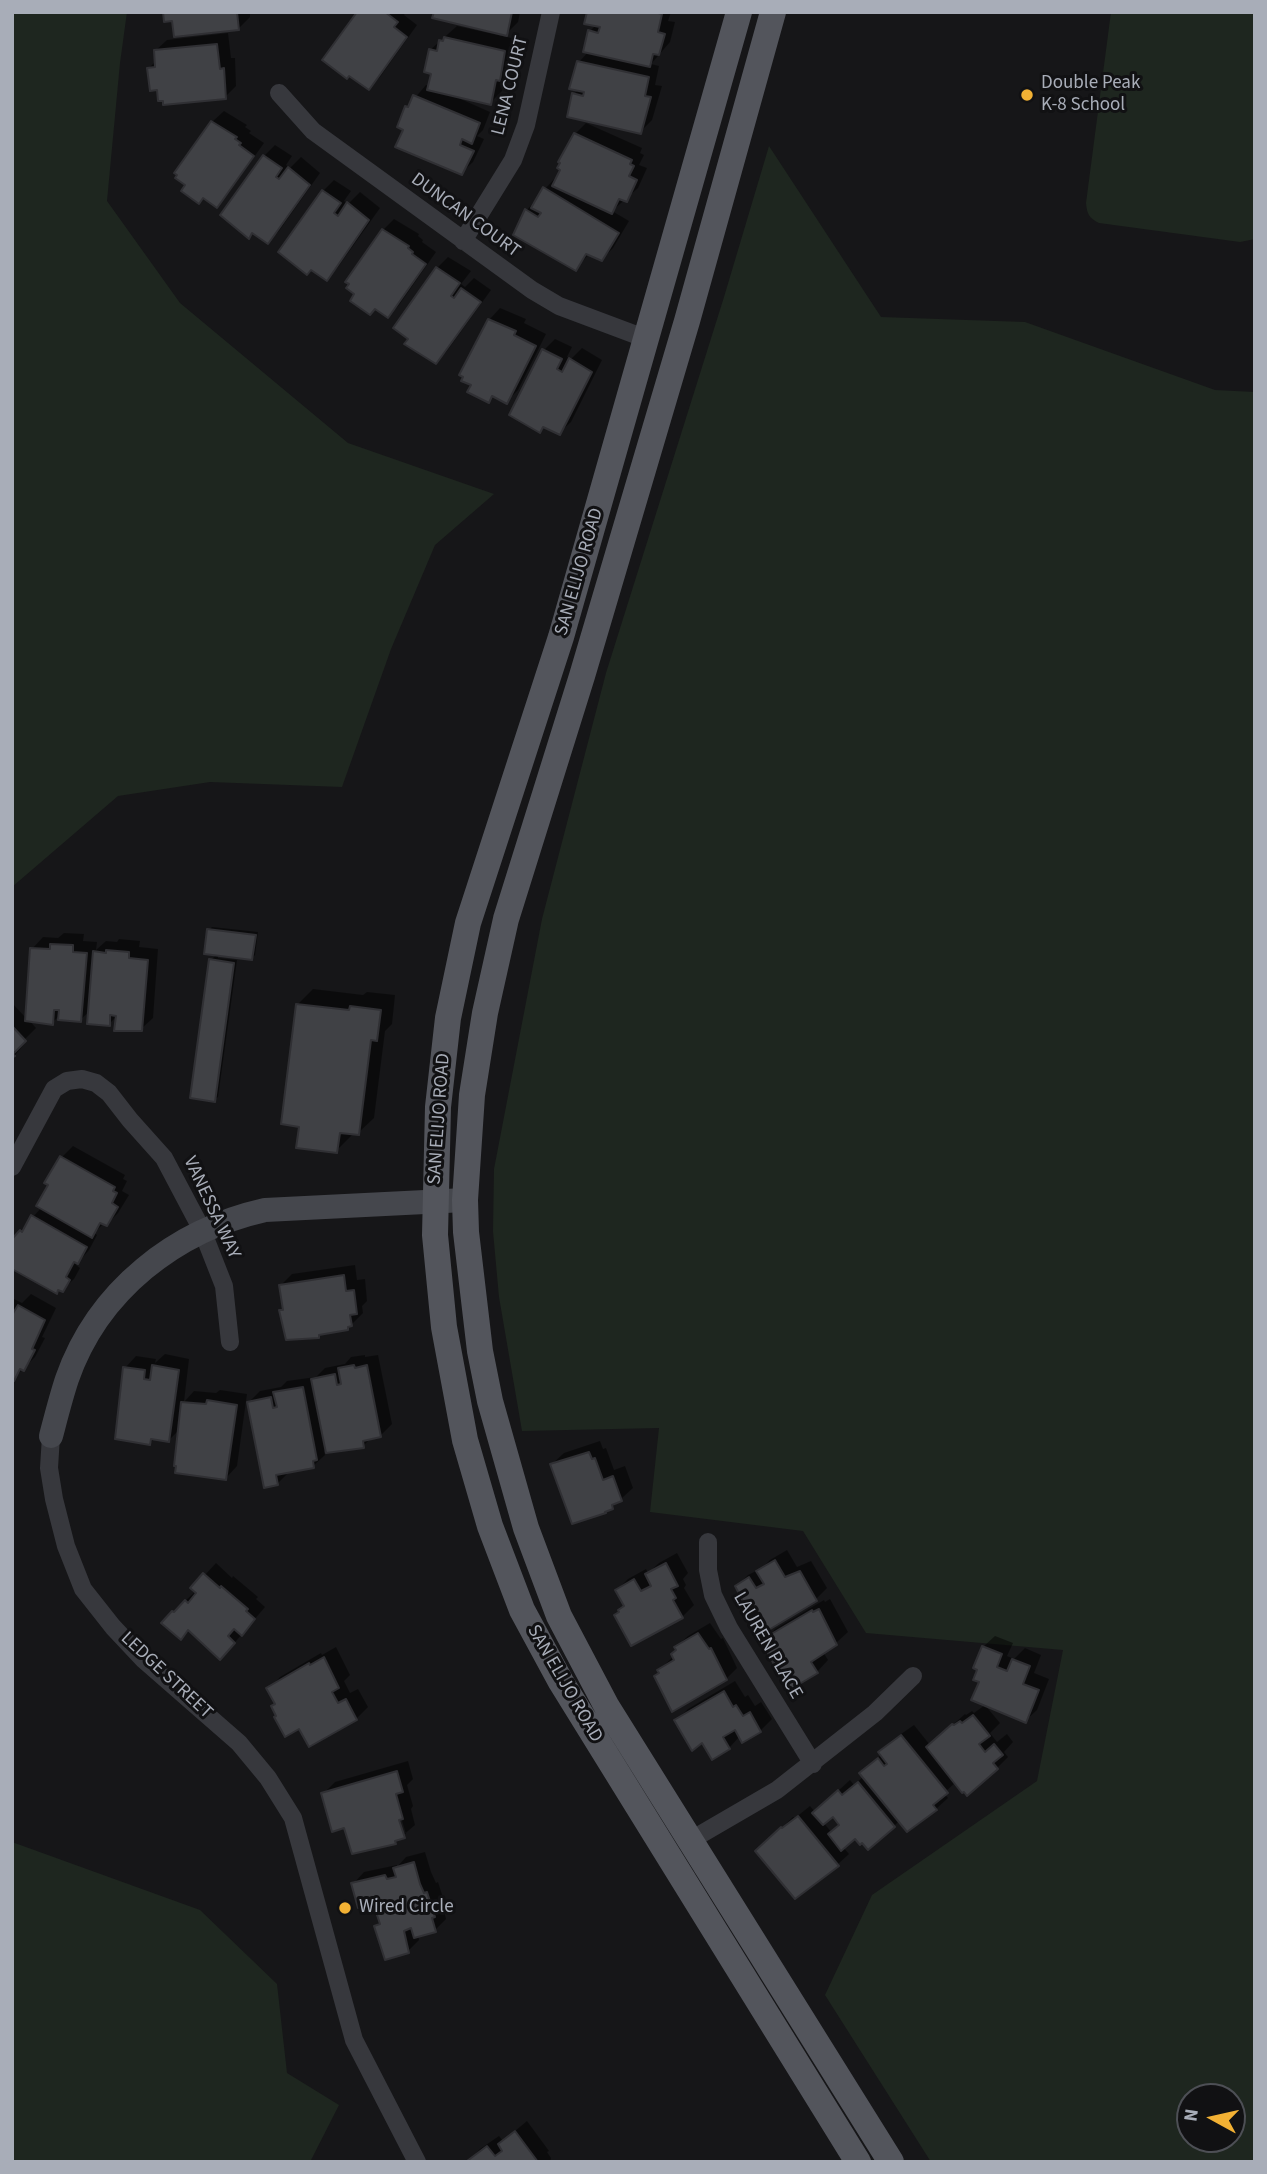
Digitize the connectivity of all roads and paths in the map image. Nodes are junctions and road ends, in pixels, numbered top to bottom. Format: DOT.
graph roads {
  1 [pos="551,12"];
  2 [pos="739,12"];
  3 [pos="773,12"];
  4 [pos="279,93"];
  5 [pos="463,241"];
  6 [pos="647,339"];
  7 [pos="456,984"];
  8 [pos="472,1095"];
  9 [pos="12,1167"];
  10 [pos="465,1200"];
  11 [pos="434,1201"];
  12 [pos="202,1230"];
  13 [pos="230,1342"];
  14 [pos="51,1436"];
  15 [pos="708,1542"];
  16 [pos="912,1676"];
  17 [pos="813,1763"];
  18 [pos="691,1840"];
  19 [pos="417,2162"];
  20 [pos="858,2162"];
  21 [pos="891,2162"];
  1 -- 5 [label="street, LENA COURT"];
  2 -- 6 [label="main road, SAN ELIJO ROAD"];
  3 -- 8 [label="main road, SAN ELIJO ROAD"];
  4 -- 5 [label="street, DUNCAN COURT"];
  5 -- 6 [label="street, DUNCAN COURT"];
  6 -- 7 [label="main road, SAN ELIJO ROAD"];
  7 -- 8 [label="main road"];
  7 -- 11 [label="main road, SAN ELIJO ROAD"];
  8 -- 10 [label="main road, SAN ELIJO ROAD"];
  9 -- 12 [label="street, VANESSA WAY"];
  10 -- 11 [label="street, LEDGE STREET"];
  10 -- 18 [label="main road, SAN ELIJO ROAD"];
  11 -- 12 [label="street, LEDGE STREET"];
  11 -- 20 [label="main road, SAN ELIJO ROAD"];
  12 -- 13 [label="street, VANESSA WAY"];
  12 -- 14 [label="street, LEDGE STREET"];
  14 -- 19 [label="street, LEDGE STREET"];
  15 -- 17 [label="street, LAUREN PLACE"];
  16 -- 17 [label="street"];
  17 -- 18 [label="street"];
  18 -- 21 [label="main road, SAN ELIJO ROAD"];
}
